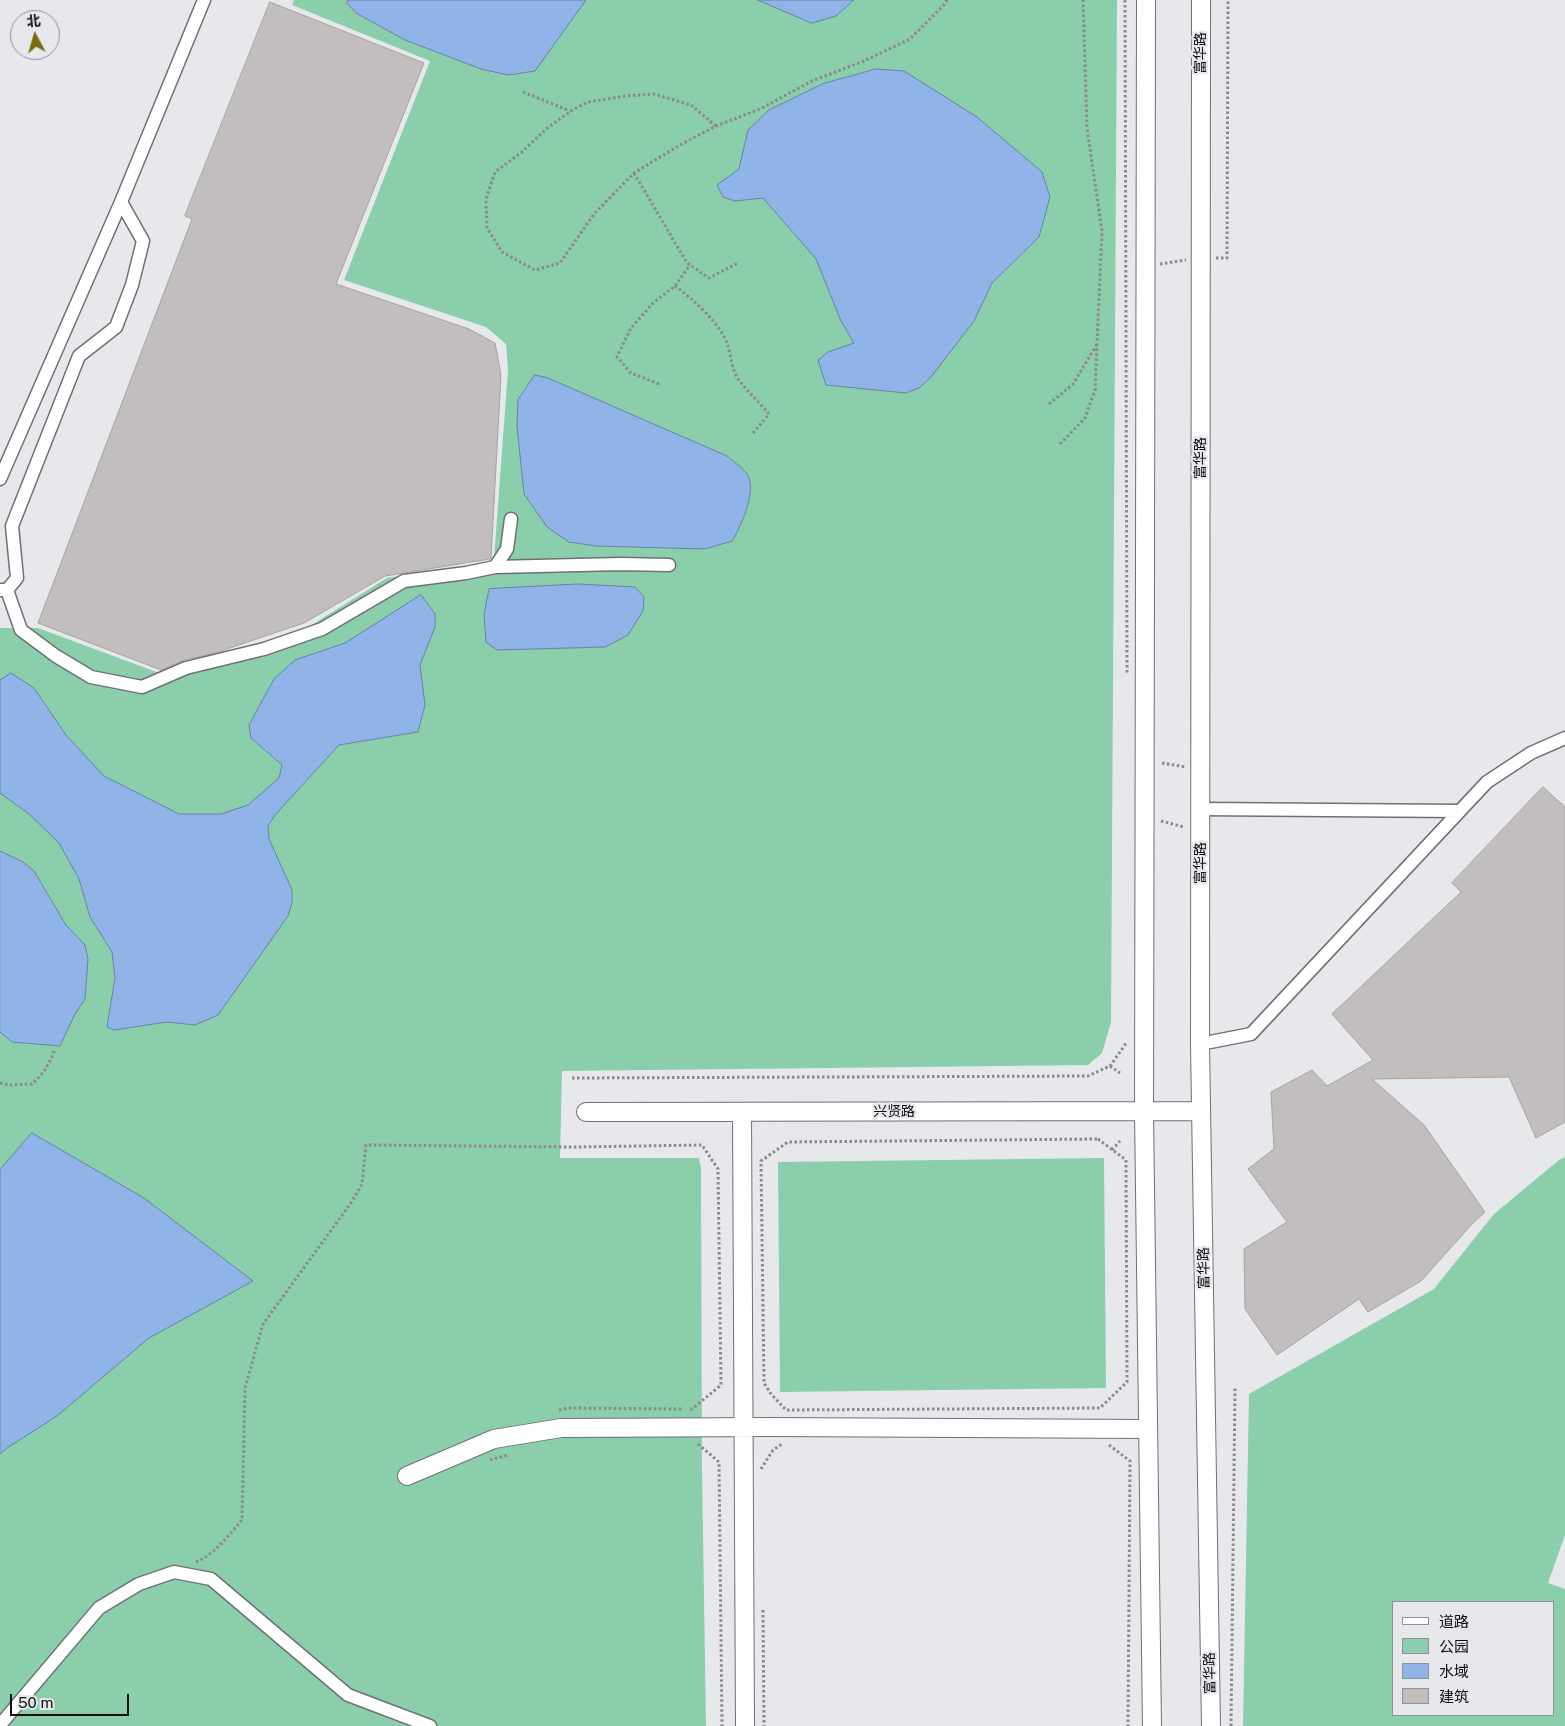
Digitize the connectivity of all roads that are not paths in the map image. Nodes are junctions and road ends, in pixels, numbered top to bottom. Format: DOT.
graph roads {
  1 [pos="204,0"];
  2 [pos="1146,0"];
  3 [pos="1201,0"];
  4 [pos="121,202"];
  5 [pos="0,479"];
  6 [pos="511,519"];
  7 [pos="669,566"];
  8 [pos="495,567"];
  9 [pos="3,590"];
  10 [pos="1565,738"];
  11 [pos="1200,809"];
  12 [pos="1460,811"];
  13 [pos="1200,1044"];
  14 [pos="1144,1111"];
  15 [pos="1201,1111"];
  16 [pos="586,1112"];
  17 [pos="742,1112"];
  18 [pos="744,1427"];
  19 [pos="1147,1429"];
  20 [pos="407,1476"];
  21 [pos="0,1724"];
  22 [pos="430,1726"];
  23 [pos="744,1726"];
  24 [pos="1152,1726"];
  25 [pos="1211,1726"];
  1 -- 4 [label="street"];
  2 -- 14 [label="street"];
  3 -- 11 [label="street, 富华路"];
  4 -- 5 [label="street"];
  4 -- 9 [label="street"];
  6 -- 8 [label="street"];
  7 -- 8 [label="street"];
  8 -- 9 [label="street"];
  10 -- 12 [label="street"];
  11 -- 12 [label="street"];
  11 -- 13 [label="street, 富华路"];
  12 -- 13 [label="street"];
  13 -- 15 [label="street, 富华路"];
  14 -- 15 [label="street, 兴贤路"];
  14 -- 17 [label="street, 兴贤路"];
  14 -- 19 [label="street"];
  15 -- 25 [label="street, 富华路"];
  16 -- 17 [label="street, 兴贤路"];
  17 -- 18 [label="street"];
  18 -- 19 [label="street"];
  18 -- 20 [label="street"];
  18 -- 23 [label="street"];
  19 -- 24 [label="street"];
  21 -- 22 [label="street"];
}
